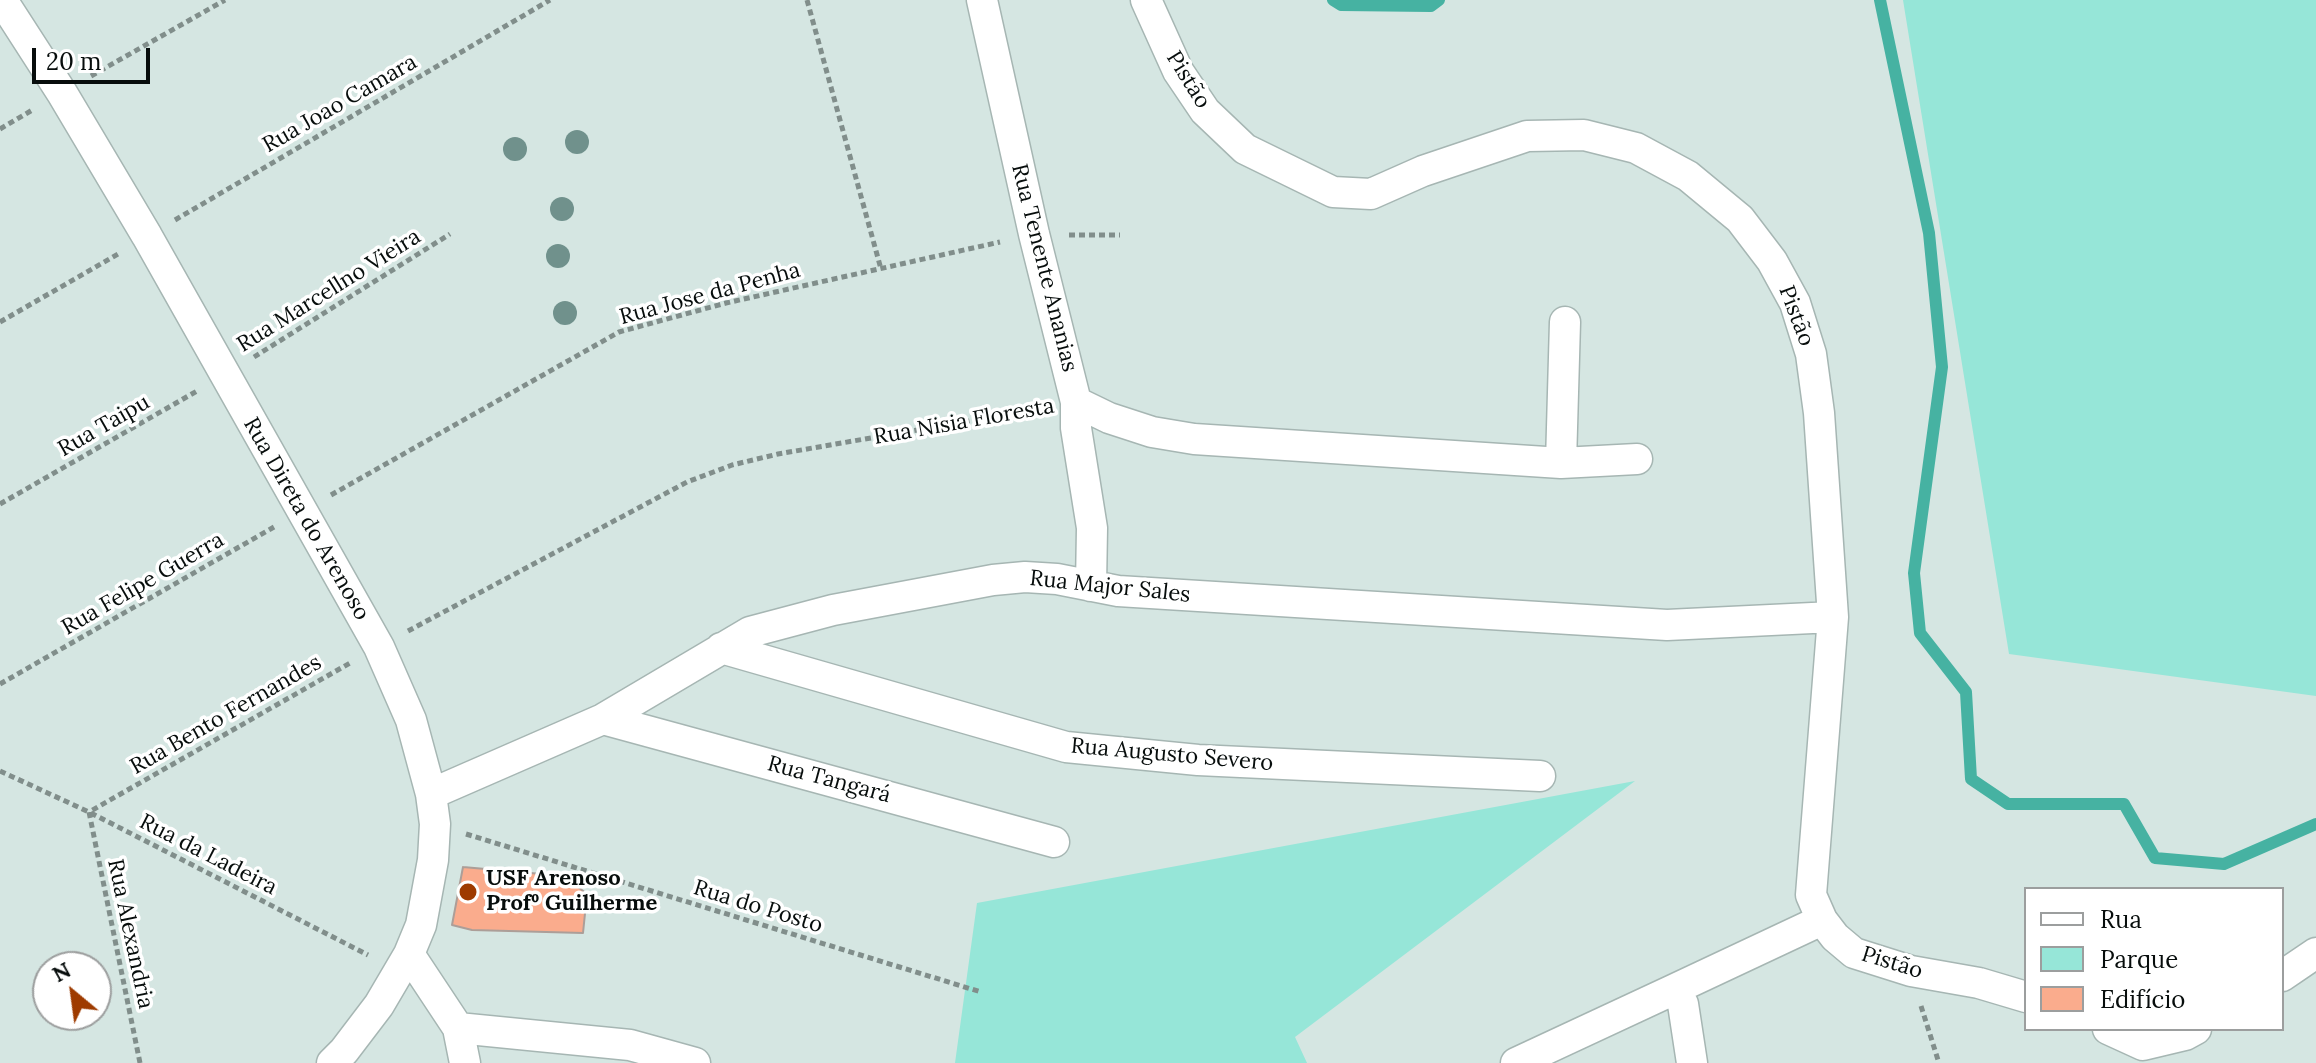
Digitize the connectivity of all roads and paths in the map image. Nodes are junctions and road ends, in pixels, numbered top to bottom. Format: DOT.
graph roads {
  1 [pos="2,0"];
  2 [pos="225,0"];
  3 [pos="550,0"];
  4 [pos="807,0"];
  5 [pos="982,0"];
  6 [pos="1146,0"];
  7 [pos="62,93"];
  8 [pos="450,234"];
  9 [pos="1034,234"];
  10 [pos="1120,235"];
  11 [pos="147,236"];
  12 [pos="881,269"];
  13 [pos="0,322"];
  14 [pos="1565,322"];
  15 [pos="225,375"];
  16 [pos="1076,402"];
  17 [pos="1637,459"];
  18 [pos="1561,463"];
  19 [pos="0,504"];
  20 [pos="302,511"];
  21 [pos="1091,586"];
  22 [pos="1833,617"];
  23 [pos="379,647"];
  24 [pos="721,648"];
  25 [pos="0,684"];
  26 [pos="603,719"];
  27 [pos="0,771"];
  28 [pos="1540,776"];
  29 [pos="431,794"];
  30 [pos="89,812"];
  31 [pos="435,824"];
  32 [pos="1054,842"];
  33 [pos="1822,920"];
  34 [pos="2316,953"];
  35 [pos="404,963"];
  36 [pos="1911,971"];
  37 [pos="2284,975"];
  38 [pos="1675,989"];
  39 [pos="981,992"];
  40 [pos="2024,996"];
  41 [pos="458,1028"];
  42 [pos="2111,1031"];
  43 [pos="2192,1031"];
  44 [pos="2143,1054"];
  45 [pos="140,1063"];
  46 [pos="332,1063"];
  47 [pos="465,1063"];
  48 [pos="695,1063"];
  49 [pos="1516,1063"];
  50 [pos="1692,1063"];
  51 [pos="1939,1063"];
  1 -- 7 [label="street, Rua Direta do Arenoso"];
  2 -- 7 [label="path"];
  3 -- 11 [label="path, Rua Joao Camara"];
  4 -- 12 [label="path"];
  5 -- 9 [label="street, Rua Tenente Ananias"];
  6 -- 22 [label="street, Pistão"];
  7 -- 11 [label="street, Rua Direta do Arenoso"];
  8 -- 15 [label="path, Rua Marcellno Vieira"];
  9 -- 10 [label="path, Rua Jose da Penha"];
  9 -- 12 [label="path, Rua Jose da Penha"];
  9 -- 16 [label="street, Rua Tenente Ananias"];
  11 -- 13 [label="path, Rua Joao Camara"];
  11 -- 15 [label="street, Rua Direta do Arenoso"];
  12 -- 20 [label="path, Rua Jose da Penha"];
  14 -- 18 [label="street"];
  15 -- 19 [label="path, Rua Taipu"];
  15 -- 20 [label="street, Rua Direta do Arenoso"];
  16 -- 18 [label="street, Rua Nisia Floresta"];
  16 -- 21 [label="street, Rua Tenente Ananias"];
  16 -- 23 [label="path, Rua Nisia Floresta"];
  17 -- 18 [label="street, Rua Nisia Floresta"];
  20 -- 23 [label="street, Rua Direta do Arenoso"];
  20 -- 25 [label="path, Rua Felipe Guerra"];
  21 -- 22 [label="street, Rua Major Sales"];
  21 -- 24 [label="street, Rua Major Sales"];
  22 -- 33 [label="street, Pistão"];
  23 -- 29 [label="street, Rua Direta do Arenoso"];
  23 -- 30 [label="path, Rua Bento Fernandes"];
  24 -- 26 [label="street, Rua Major Sales"];
  24 -- 28 [label="street, Rua Augusto Severo"];
  26 -- 29 [label="street, Rua Major Sales"];
  26 -- 32 [label="street, Rua Tangará"];
  27 -- 30 [label="path, Rua da Ladeira"];
  29 -- 31 [label="street, Rua Direta do Arenoso"];
  30 -- 35 [label="path, Rua da Ladeira"];
  30 -- 45 [label="path, Rua Alexandria"];
  31 -- 35 [label="street, Rua Direta do Arenoso"];
  31 -- 39 [label="path, Rua do Posto"];
  33 -- 36 [label="street, Pistão"];
  33 -- 38 [label="street"];
  34 -- 37 [label="street"];
  35 -- 41 [label="street"];
  35 -- 46 [label="street, Rua Direta do Arenoso"];
  36 -- 40 [label="street, Pistão"];
  36 -- 51 [label="path"];
  38 -- 49 [label="street"];
  38 -- 50 [label="street"];
  41 -- 47 [label="street"];
  41 -- 48 [label="street"];
  42 -- 44 [label="street"];
  43 -- 44 [label="street"];
}
